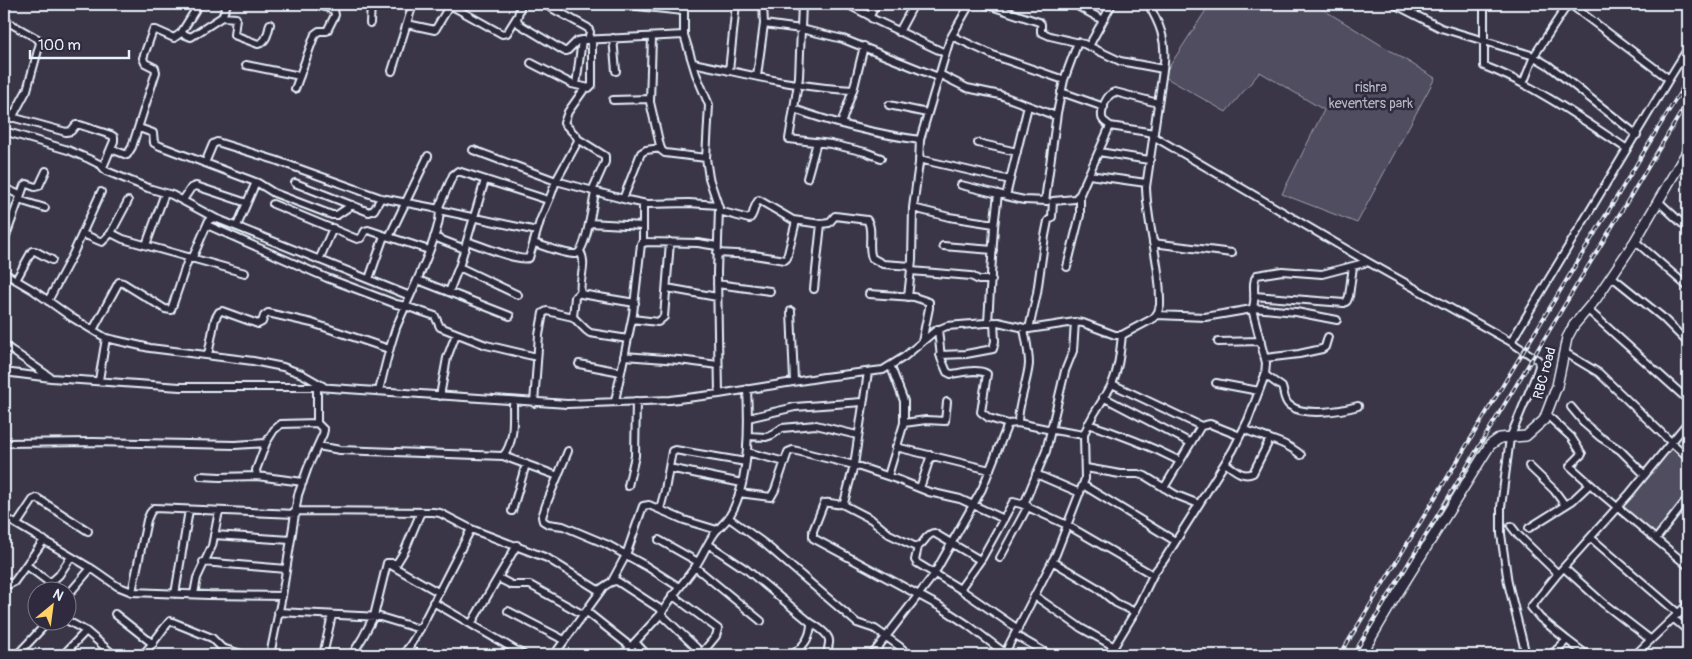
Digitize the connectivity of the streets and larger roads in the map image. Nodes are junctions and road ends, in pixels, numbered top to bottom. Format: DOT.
graph roads {
  1 [pos="8,4"];
  2 [pos="199,4"];
  3 [pos="227,4"];
  4 [pos="316,4"];
  5 [pos="364,4"];
  6 [pos="413,4"];
  7 [pos="522,4"];
  8 [pos="619,4"];
  9 [pos="736,4"];
  10 [pos="763,4"];
  11 [pos="802,4"];
  12 [pos="847,4"];
  13 [pos="876,4"];
  14 [pos="914,4"];
  15 [pos="970,4"];
  16 [pos="985,4"];
  17 [pos="1074,4"];
  18 [pos="1112,4"];
  19 [pos="1148,4"];
  20 [pos="1394,4"];
  21 [pos="1484,4"];
  22 [pos="1569,4"];
  23 [pos="371,5"];
  24 [pos="548,6"];
  25 [pos="684,7"];
  26 [pos="1002,7"];
  27 [pos="4,12"];
  28 [pos="518,16"];
  29 [pos="870,16"];
  30 [pos="222,17"];
  31 [pos="4,20"];
  32 [pos="1102,20"];
  33 [pos="370,23"];
  34 [pos="270,24"];
  35 [pos="407,24"];
  36 [pos="764,24"];
  37 [pos="801,29"];
  38 [pos="899,32"];
  39 [pos="181,33"];
  40 [pos="684,35"];
  41 [pos="952,36"];
  42 [pos="652,37"];
  43 [pos="613,38"];
  44 [pos="587,40"];
  45 [pos="1484,40"];
  46 [pos="1078,42"];
  47 [pos="864,46"];
  48 [pos="1089,46"];
  49 [pos="1688,48"];
  50 [pos="945,53"];
  51 [pos="1534,56"];
  52 [pos="531,63"];
  53 [pos="693,63"];
  54 [pos="246,66"];
  55 [pos="1163,69"];
  56 [pos="392,71"];
  57 [pos="616,71"];
  58 [pos="729,71"];
  59 [pos="938,75"];
  60 [pos="300,76"];
  61 [pos="757,76"];
  62 [pos="1669,79"];
  63 [pos="1064,80"];
  64 [pos="798,84"];
  65 [pos="1523,84"];
  66 [pos="576,85"];
  67 [pos="585,88"];
  68 [pos="295,89"];
  69 [pos="853,90"];
  70 [pos="1061,92"];
  71 [pos="650,99"];
  72 [pos="613,100"];
  73 [pos="1158,103"];
  74 [pos="889,105"];
  75 [pos="1028,106"];
  76 [pos="1104,107"];
  77 [pos="794,109"];
  78 [pos="927,113"];
  79 [pos="4,115"];
  80 [pos="1056,116"];
  81 [pos="12,118"];
  82 [pos="841,124"];
  83 [pos="1110,126"];
  84 [pos="139,128"];
  85 [pos="4,131"];
  86 [pos="1154,135"];
  87 [pos="1636,135"];
  88 [pos="578,139"];
  89 [pos="920,140"];
  90 [pos="817,142"];
  91 [pos="978,143"];
  92 [pos="661,148"];
  93 [pos="111,149"];
  94 [pos="1627,149"];
  95 [pos="473,150"];
  96 [pos="1688,150"];
  97 [pos="1017,152"];
  98 [pos="1099,152"];
  99 [pos="428,156"];
  100 [pos="706,158"];
  101 [pos="881,158"];
  102 [pos="919,159"];
  103 [pos="1149,160"];
  104 [pos="205,162"];
  105 [pos="103,167"];
  106 [pos="46,171"];
  107 [pos="1089,174"];
  108 [pos="807,178"];
  109 [pos="485,180"];
  110 [pos="1010,180"];
  111 [pos="556,181"];
  112 [pos="256,182"];
  113 [pos="295,183"];
  114 [pos="1146,184"];
  115 [pos="961,185"];
  116 [pos="4,188"];
  117 [pos="101,192"];
  118 [pos="593,192"];
  119 [pos="165,193"];
  120 [pos="1080,194"];
  121 [pos="1002,195"];
  122 [pos="20,197"];
  123 [pos="381,198"];
  124 [pos="623,199"];
  125 [pos="183,200"];
  126 [pos="548,200"];
  127 [pos="128,201"];
  128 [pos="1045,201"];
  129 [pos="1053,201"];
  130 [pos="1659,202"];
  131 [pos="247,203"];
  132 [pos="406,203"];
  133 [pos="274,204"];
  134 [pos="644,204"];
  135 [pos="352,205"];
  136 [pos="46,208"];
  137 [pos="719,208"];
  138 [pos="913,208"];
  139 [pos="439,210"];
  140 [pos="473,217"];
  141 [pos="215,218"];
  142 [pos="796,221"];
  143 [pos="589,223"];
  144 [pos="821,224"];
  145 [pos="994,224"];
  146 [pos="207,225"];
  147 [pos="237,226"];
  148 [pos="643,226"];
  149 [pos="333,228"];
  150 [pos="1688,229"];
  151 [pos="537,231"];
  152 [pos="110,233"];
  153 [pos="83,234"];
  154 [pos="386,237"];
  155 [pos="434,237"];
  156 [pos="4,241"];
  157 [pos="467,241"];
  158 [pos="1635,241"];
  159 [pos="643,242"];
  160 [pos="670,242"];
  161 [pos="534,243"];
  162 [pos="1153,243"];
  163 [pos="146,245"];
  164 [pos="943,246"];
  165 [pos="465,249"];
  166 [pos="717,249"];
  167 [pos="429,250"];
  168 [pos="992,250"];
  169 [pos="580,251"];
  170 [pos="1232,253"];
  171 [pos="191,258"];
  172 [pos="52,260"];
  173 [pos="319,260"];
  174 [pos="1368,262"];
  175 [pos="1353,266"];
  176 [pos="459,267"];
  177 [pos="1067,267"];
  178 [pos="911,268"];
  179 [pos="4,273"];
  180 [pos="245,274"];
  181 [pos="1612,276"];
  182 [pos="369,279"];
  183 [pos="16,280"];
  184 [pos="418,280"];
  185 [pos="992,280"];
  186 [pos="717,284"];
  187 [pos="1688,287"];
  188 [pos="667,288"];
  189 [pos="814,289"];
  190 [pos="770,291"];
  191 [pos="449,292"];
  192 [pos="580,292"];
  193 [pos="869,294"];
  194 [pos="518,295"];
  195 [pos="410,296"];
  196 [pos="1254,296"];
  197 [pos="908,297"];
  198 [pos="717,298"];
  199 [pos="48,301"];
  200 [pos="635,303"];
  201 [pos="405,306"];
  202 [pos="1253,309"];
  203 [pos="1587,309"];
  204 [pos="791,311"];
  205 [pos="1157,315"];
  206 [pos="510,316"];
  207 [pos="573,317"];
  208 [pos="632,319"];
  209 [pos="1337,320"];
  210 [pos="991,322"];
  211 [pos="1074,322"];
  212 [pos="938,329"];
  213 [pos="1026,329"];
  214 [pos="93,330"];
  215 [pos="456,334"];
  216 [pos="1122,335"];
  217 [pos="1328,337"];
  218 [pos="106,338"];
  219 [pos="628,339"];
  220 [pos="1261,341"];
  221 [pos="922,342"];
  222 [pos="1218,342"];
  223 [pos="1511,342"];
  224 [pos="1688,343"];
  225 [pos="4,345"];
  226 [pos="389,349"];
  227 [pos="1564,352"];
  228 [pos="208,355"];
  229 [pos="940,355"];
  230 [pos="624,356"];
  231 [pos="537,357"];
  232 [pos="1265,358"];
  233 [pos="579,364"];
  234 [pos="718,365"];
  235 [pos="891,366"];
  236 [pos="4,372"];
  237 [pos="621,372"];
  238 [pos="868,372"];
  239 [pos="1265,375"];
  240 [pos="51,378"];
  241 [pos="99,380"];
  242 [pos="794,381"];
  243 [pos="1216,383"];
  244 [pos="1112,384"];
  245 [pos="317,387"];
  246 [pos="326,387"];
  247 [pos="747,389"];
  248 [pos="379,391"];
  249 [pos="1259,391"];
  250 [pos="719,394"];
  251 [pos="440,396"];
  252 [pos="1103,397"];
  253 [pos="1688,400"];
  254 [pos="615,401"];
  255 [pos="636,401"];
  256 [pos="513,402"];
  257 [pos="534,402"];
  258 [pos="862,402"];
  259 [pos="947,402"];
  260 [pos="1358,406"];
  261 [pos="1571,407"];
  262 [pos="1546,414"];
  263 [pos="748,418"];
  264 [pos="1688,422"];
  265 [pos="317,423"];
  266 [pos="904,423"];
  267 [pos="1018,423"];
  268 [pos="1008,424"];
  269 [pos="1088,424"];
  270 [pos="1201,426"];
  271 [pos="1244,429"];
  272 [pos="1052,430"];
  273 [pos="857,435"];
  274 [pos="1084,435"];
  275 [pos="748,436"];
  276 [pos="1240,436"];
  277 [pos="1510,438"];
  278 [pos="1270,440"];
  279 [pos="4,443"];
  280 [pos="266,443"];
  281 [pos="1191,443"];
  282 [pos="1672,443"];
  283 [pos="318,446"];
  284 [pos="896,447"];
  285 [pos="568,451"];
  286 [pos="747,452"];
  287 [pos="931,455"];
  288 [pos="1301,455"];
  289 [pos="503,456"];
  290 [pos="1688,457"];
  291 [pos="1180,461"];
  292 [pos="746,462"];
  293 [pos="785,462"];
  294 [pos="1225,463"];
  295 [pos="526,464"];
  296 [pos="854,465"];
  297 [pos="1529,466"];
  298 [pos="669,468"];
  299 [pos="1086,468"];
  300 [pos="990,470"];
  301 [pos="1036,474"];
  302 [pos="1646,475"];
  303 [pos="201,476"];
  304 [pos="258,476"];
  305 [pos="558,476"];
  306 [pos="888,476"];
  307 [pos="303,482"];
  308 [pos="742,483"];
  309 [pos="1590,484"];
  310 [pos="1083,485"];
  311 [pos="628,486"];
  312 [pos="920,488"];
  313 [pos="1164,488"];
  314 [pos="739,493"];
  315 [pos="1080,493"];
  316 [pos="1688,498"];
  317 [pos="842,504"];
  318 [pos="1199,504"];
  319 [pos="973,505"];
  320 [pos="1024,505"];
  321 [pos="1565,505"];
  322 [pos="1682,506"];
  323 [pos="1619,507"];
  324 [pos="660,509"];
  325 [pos="188,510"];
  326 [pos="219,511"];
  327 [pos="512,511"];
  328 [pos="1688,511"];
  329 [pos="296,512"];
  330 [pos="423,512"];
  331 [pos="4,517"];
  332 [pos="729,518"];
  333 [pos="1004,519"];
  334 [pos="17,524"];
  335 [pos="1067,525"];
  336 [pos="1511,526"];
  337 [pos="1528,528"];
  338 [pos="471,529"];
  339 [pos="717,530"];
  340 [pos="88,531"];
  341 [pos="214,535"];
  342 [pos="1591,538"];
  343 [pos="1656,539"];
  344 [pos="44,540"];
  345 [pos="291,540"];
  346 [pos="659,540"];
  347 [pos="1175,541"];
  348 [pos="952,543"];
  349 [pos="708,544"];
  350 [pos="517,545"];
  351 [pos="918,547"];
  352 [pos="626,555"];
  353 [pos="71,557"];
  354 [pos="1000,558"];
  355 [pos="980,560"];
  356 [pos="1052,561"];
  357 [pos="203,562"];
  358 [pos="387,563"];
  359 [pos="697,564"];
  360 [pos="26,565"];
  361 [pos="1688,566"];
  362 [pos="91,568"];
  363 [pos="1564,568"];
  364 [pos="286,569"];
  365 [pos="935,573"];
  366 [pos="1558,574"];
  367 [pos="1153,575"];
  368 [pos="498,578"];
  369 [pos="4,580"];
  370 [pos="612,581"];
  371 [pos="78,583"];
  372 [pos="679,587"];
  373 [pos="602,588"];
  374 [pos="960,589"];
  375 [pos="132,592"];
  376 [pos="438,592"];
  377 [pos="175,594"];
  378 [pos="194,594"];
  379 [pos="672,595"];
  380 [pos="919,595"];
  381 [pos="282,596"];
  382 [pos="1035,596"];
  383 [pos="433,602"];
  384 [pos="1688,604"];
  385 [pos="508,611"];
  386 [pos="278,612"];
  387 [pos="1134,612"];
  388 [pos="586,613"];
  389 [pos="662,613"];
  390 [pos="116,614"];
  391 [pos="332,614"];
  392 [pos="374,616"];
  393 [pos="1676,616"];
  394 [pos="761,621"];
  395 [pos="811,622"];
  396 [pos="471,624"];
  397 [pos="78,627"];
  398 [pos="420,630"];
  399 [pos="86,631"];
  400 [pos="1688,631"];
  401 [pos="39,632"];
  402 [pos="1017,632"];
  403 [pos="887,637"];
  404 [pos="564,640"];
  405 [pos="1567,640"];
  406 [pos="1651,640"];
  407 [pos="153,644"];
  408 [pos="633,644"];
  409 [pos="1113,646"];
  410 [pos="324,651"];
  411 [pos="406,652"];
  412 [pos="703,654"];
  413 [pos="1006,654"];
  414 [pos="17,655"];
  415 [pos="63,655"];
  416 [pos="114,655"];
  417 [pos="142,655"];
  418 [pos="245,655"];
  419 [pos="270,655"];
  420 [pos="352,655"];
  421 [pos="420,655"];
  422 [pos="524,655"];
  423 [pos="554,655"];
  424 [pos="623,655"];
  425 [pos="647,655"];
  426 [pos="792,655"];
  427 [pos="829,655"];
  428 [pos="872,655"];
  429 [pos="909,655"];
  430 [pos="1050,655"];
  431 [pos="1109,655"];
  432 [pos="1361,655"];
  433 [pos="1526,655"];
  434 [pos="1551,655"];
  435 [pos="1587,655"];
  436 [pos="1637,655"];
  1 -- 27 [label="street"];
  2 -- 39 [label="street"];
  3 -- 30 [label="street"];
  4 -- 60 [label="street"];
  5 -- 23 [label="street"];
  6 -- 35 [label="street"];
  7 -- 28 [label="street"];
  8 -- 25 [label="street"];
  9 -- 58 [label="street"];
  10 -- 36 [label="street"];
  11 -- 37 [label="street"];
  12 -- 29 [label="street"];
  13 -- 29 [label="street"];
  14 -- 38 [label="street"];
  15 -- 41 [label="street"];
  16 -- 26 [label="street"];
  17 -- 32 [label="street"];
  18 -- 32 [label="street"];
  19 -- 55 [label="street"];
  20 -- 45 [label="street"];
  21 -- 45 [label="street"];
  22 -- 51 [label="street"];
  22 -- 62 [label="street"];
  23 -- 33 [label="street"];
  24 -- 44 [label="street"];
  25 -- 40 [label="street"];
  26 -- 46 [label="street"];
  28 -- 35 [label="street"];
  28 -- 44 [label="street"];
  29 -- 38 [label="street"];
  30 -- 34 [label="street"];
  30 -- 39 [label="street"];
  31 -- 81 [label="street"];
  32 -- 48 [label="street"];
  35 -- 56 [label="street"];
  36 -- 37 [label="street"];
  36 -- 61 [label="street"];
  37 -- 47 [label="street"];
  37 -- 64 [label="street"];
  38 -- 50 [label="street"];
  39 -- 84 [label="street"];
  40 -- 42 [label="street"];
  40 -- 53 [label="street"];
  41 -- 50 [label="street"];
  41 -- 63 [label="street"];
  42 -- 43 [label="street"];
  42 -- 71 [label="street"];
  43 -- 44 [label="street"];
  43 -- 57 [label="street"];
  44 -- 66 [label="street"];
  44 -- 67 [label="street"];
  45 -- 51 [label="street"];
  45 -- 65 [label="street"];
  46 -- 48 [label="street"];
  46 -- 63 [label="street"];
  47 -- 59 [label="street"];
  47 -- 69 [label="street"];
  48 -- 55 [label="street"];
  49 -- 62 [label="street"];
  50 -- 59 [label="street"];
  51 -- 65 [label="street"];
  51 -- 87 [label="street"];
  52 -- 66 [label="street"];
  53 -- 58 [label="street"];
  53 -- 100 [label="street"];
  54 -- 60 [label="street"];
  55 -- 73 [label="street"];
  58 -- 61 [label="street"];
  59 -- 75 [label="street"];
  59 -- 78 [label="street"];
  60 -- 68 [label="street"];
  61 -- 64 [label="street"];
  62 -- 87 [label="street"];
  63 -- 70 [label="street"];
  64 -- 69 [label="street"];
  64 -- 77 [label="street"];
  65 -- 94 [label="street"];
  66 -- 67 [label="street"];
  67 -- 88 [label="street"];
  69 -- 82 [label="street"];
  70 -- 76 [label="street"];
  70 -- 80 [label="street"];
  71 -- 72 [label="street"];
  71 -- 92 [label="street"];
  73 -- 76 [label="street"];
  73 -- 86 [label="street"];
  74 -- 78 [label="street"];
  75 -- 80 [label="street"];
  75 -- 97 [label="street"];
  76 -- 83 [label="street"];
  77 -- 82 [label="street"];
  77 -- 90 [label="street"];
  78 -- 89 [label="street"];
  79 -- 81 [label="street"];
  80 -- 128 [label="street"];
  81 -- 93 [label="street"];
  82 -- 89 [label="street"];
  83 -- 86 [label="street"];
  83 -- 98 [label="street"];
  84 -- 93 [label="street"];
  84 -- 104 [label="street"];
  85 -- 105 [label="street"];
  86 -- 103 [label="street"];
  86 -- 174 [label="street"];
  87 -- 94 [label="street"];
  88 -- 111 [label="street"];
  88 -- 118 [label="street"];
  89 -- 102 [label="street"];
  90 -- 101 [label="street"];
  90 -- 108 [label="street"];
  91 -- 97 [label="street"];
  92 -- 100 [label="street"];
  92 -- 124 [label="street"];
  93 -- 105 [label="street"];
  94 -- 223 [label="street"];
  95 -- 111 [label="street"];
  96 -- 130 [label="street, RBC road"];
  97 -- 110 [label="street"];
  98 -- 103 [label="street"];
  98 -- 107 [label="street"];
  99 -- 132 [label="street"];
  100 -- 137 [label="street"];
  102 -- 110 [label="street"];
  102 -- 138 [label="street"];
  103 -- 114 [label="street"];
  104 -- 112 [label="street"];
  104 -- 123 [label="street"];
  105 -- 119 [label="street"];
  106 -- 122 [label="street"];
  107 -- 114 [label="street"];
  107 -- 120 [label="street"];
  109 -- 126 [label="street"];
  109 -- 139 [label="street"];
  109 -- 140 [label="street"];
  110 -- 121 [label="street"];
  111 -- 118 [label="street"];
  111 -- 126 [label="street"];
  112 -- 131 [label="street"];
  112 -- 135 [label="street"];
  113 -- 135 [label="street"];
  114 -- 162 [label="street"];
  115 -- 121 [label="street"];
  116 -- 122 [label="street"];
  117 -- 153 [label="street"];
  118 -- 124 [label="street"];
  118 -- 143 [label="street"];
  119 -- 125 [label="street"];
  119 -- 163 [label="street"];
  120 -- 129 [label="street"];
  120 -- 177 [label="street"];
  121 -- 128 [label="street"];
  121 -- 145 [label="street"];
  122 -- 136 [label="street"];
  122 -- 156 [label="street"];
  123 -- 132 [label="street"];
  123 -- 135 [label="street"];
  124 -- 134 [label="street"];
  125 -- 131 [label="street"];
  125 -- 141 [label="street"];
  126 -- 151 [label="street"];
  127 -- 152 [label="street"];
  128 -- 129 [label="street"];
  129 -- 213 [label="street"];
  130 -- 150 [label="street"];
  130 -- 158 [label="street, RBC road"];
  131 -- 147 [label="street"];
  132 -- 139 [label="street"];
  132 -- 154 [label="street"];
  133 -- 149 [label="street"];
  134 -- 137 [label="street"];
  134 -- 148 [label="street"];
  137 -- 142 [label="street"];
  137 -- 166 [label="street"];
  138 -- 145 [label="street"];
  138 -- 178 [label="street"];
  139 -- 140 [label="street"];
  139 -- 155 [label="street"];
  140 -- 151 [label="street"];
  140 -- 157 [label="street"];
  141 -- 146 [label="street"];
  141 -- 147 [label="street"];
  142 -- 144 [label="street"];
  142 -- 166 [label="street"];
  143 -- 148 [label="street"];
  143 -- 169 [label="street"];
  144 -- 178 [label="street"];
  144 -- 189 [label="street"];
  145 -- 168 [label="street"];
  146 -- 171 [label="street"];
  146 -- 201 [label="street"];
  147 -- 173 [label="street"];
  148 -- 159 [label="street"];
  149 -- 154 [label="street"];
  149 -- 173 [label="street"];
  151 -- 161 [label="street"];
  152 -- 153 [label="street"];
  152 -- 163 [label="street"];
  153 -- 199 [label="street"];
  154 -- 167 [label="street"];
  154 -- 182 [label="street"];
  155 -- 165 [label="street"];
  155 -- 167 [label="street"];
  157 -- 161 [label="street"];
  157 -- 165 [label="street"];
  158 -- 181 [label="street, RBC road"];
  158 -- 187 [label="street"];
  159 -- 160 [label="street"];
  159 -- 200 [label="street"];
  160 -- 166 [label="street"];
  160 -- 188 [label="street"];
  161 -- 169 [label="street"];
  162 -- 170 [label="street"];
  162 -- 205 [label="street"];
  163 -- 171 [label="street"];
  164 -- 168 [label="street"];
  165 -- 176 [label="street"];
  166 -- 186 [label="street"];
  167 -- 184 [label="street"];
  168 -- 185 [label="street"];
  169 -- 192 [label="street"];
  171 -- 180 [label="street"];
  171 -- 214 [label="street"];
  172 -- 183 [label="street"];
  173 -- 182 [label="street"];
  174 -- 175 [label="street"];
  174 -- 223 [label="street"];
  175 -- 196 [label="street"];
  175 -- 196 [label="street"];
  176 -- 191 [label="street"];
  176 -- 194 [label="street"];
  178 -- 185 [label="street"];
  178 -- 197 [label="street"];
  179 -- 183 [label="street"];
  181 -- 203 [label="street, RBC road"];
  181 -- 224 [label="street"];
  182 -- 195 [label="street"];
  183 -- 199 [label="street"];
  184 -- 191 [label="street"];
  184 -- 195 [label="street"];
  185 -- 210 [label="street"];
  186 -- 190 [label="street"];
  186 -- 198 [label="street"];
  188 -- 198 [label="street"];
  188 -- 208 [label="street"];
  191 -- 206 [label="street"];
  192 -- 200 [label="street"];
  192 -- 207 [label="street"];
  193 -- 197 [label="street"];
  195 -- 201 [label="street"];
  196 -- 202 [label="street"];
  197 -- 221 [label="street"];
  198 -- 234 [label="street"];
  199 -- 214 [label="street"];
  200 -- 208 [label="street"];
  201 -- 215 [label="street"];
  201 -- 226 [label="street"];
  202 -- 205 [label="street"];
  202 -- 209 [label="street"];
  202 -- 220 [label="street"];
  203 -- 227 [label="street, RBC road"];
  203 -- 253 [label="street"];
  204 -- 242 [label="street"];
  205 -- 216 [label="street"];
  207 -- 219 [label="street"];
  207 -- 231 [label="street"];
  208 -- 219 [label="street"];
  210 -- 212 [label="street"];
  210 -- 213 [label="street"];
  210 -- 229 [label="street"];
  211 -- 213 [label="street"];
  211 -- 216 [label="street"];
  211 -- 272 [label="street"];
  212 -- 221 [label="street"];
  212 -- 229 [label="street"];
  213 -- 267 [label="street"];
  214 -- 218 [label="street"];
  215 -- 231 [label="street"];
  215 -- 251 [label="street"];
  216 -- 244 [label="street"];
  217 -- 232 [label="street"];
  218 -- 228 [label="street"];
  218 -- 241 [label="street"];
  219 -- 230 [label="street"];
  220 -- 222 [label="street"];
  220 -- 232 [label="street"];
  221 -- 235 [label="street"];
  223 -- 277 [label="street"];
  225 -- 240 [label="street"];
  226 -- 228 [label="street"];
  226 -- 248 [label="street"];
  227 -- 262 [label="street, RBC road"];
  227 -- 282 [label="street"];
  228 -- 246 [label="street"];
  229 -- 268 [label="street"];
  230 -- 234 [label="street"];
  230 -- 237 [label="street"];
  231 -- 257 [label="street"];
  232 -- 239 [label="street"];
  233 -- 237 [label="street"];
  234 -- 250 [label="street"];
  235 -- 238 [label="street"];
  235 -- 266 [label="street"];
  236 -- 240 [label="street"];
  237 -- 254 [label="street"];
  238 -- 242 [label="street"];
  238 -- 258 [label="street"];
  239 -- 249 [label="street"];
  239 -- 260 [label="street"];
  240 -- 241 [label="street"];
  241 -- 245 [label="street"];
  242 -- 247 [label="street"];
  243 -- 249 [label="street"];
  244 -- 252 [label="street"];
  244 -- 270 [label="street"];
  245 -- 246 [label="street"];
  245 -- 265 [label="street"];
  246 -- 248 [label="street"];
  247 -- 250 [label="street"];
  247 -- 263 [label="street"];
  248 -- 251 [label="street"];
  249 -- 271 [label="street"];
  250 -- 255 [label="street"];
  251 -- 256 [label="street"];
  252 -- 269 [label="street"];
  252 -- 281 [label="street"];
  254 -- 255 [label="street"];
  254 -- 257 [label="street"];
  255 -- 311 [label="street"];
  256 -- 257 [label="street"];
  256 -- 289 [label="street"];
  258 -- 263 [label="street"];
  258 -- 273 [label="street"];
  259 -- 266 [label="street"];
  261 -- 302 [label="street"];
  262 -- 277 [label="street, RBC road"];
  262 -- 309 [label="street"];
  263 -- 275 [label="street"];
  264 -- 282 [label="street"];
  265 -- 280 [label="street"];
  265 -- 283 [label="street"];
  266 -- 284 [label="street"];
  267 -- 268 [label="street"];
  267 -- 272 [label="street"];
  268 -- 300 [label="street"];
  269 -- 274 [label="street"];
  269 -- 291 [label="street"];
  270 -- 276 [label="street"];
  270 -- 281 [label="street"];
  271 -- 276 [label="street"];
  271 -- 278 [label="street"];
  272 -- 274 [label="street"];
  272 -- 301 [label="street"];
  273 -- 275 [label="street"];
  273 -- 296 [label="street"];
  274 -- 299 [label="street"];
  275 -- 286 [label="street"];
  276 -- 294 [label="street"];
  277 -- 432 [label="street, RBC road"];
  277 -- 433 [label="street"];
  278 -- 288 [label="street"];
  278 -- 294 [label="street"];
  279 -- 280 [label="street"];
  280 -- 304 [label="street"];
  281 -- 291 [label="street"];
  282 -- 290 [label="street"];
  282 -- 302 [label="street"];
  283 -- 289 [label="street"];
  283 -- 307 [label="street"];
  284 -- 287 [label="street"];
  284 -- 306 [label="street"];
  285 -- 305 [label="street"];
  286 -- 292 [label="street"];
  286 -- 293 [label="street"];
  287 -- 300 [label="street"];
  287 -- 312 [label="street"];
  289 -- 295 [label="street"];
  291 -- 313 [label="street"];
  292 -- 298 [label="street"];
  292 -- 308 [label="street"];
  293 -- 296 [label="street"];
  293 -- 314 [label="street"];
  294 -- 318 [label="street"];
  295 -- 305 [label="street"];
  295 -- 327 [label="street"];
  296 -- 306 [label="street"];
  296 -- 317 [label="street"];
  297 -- 321 [label="street"];
  298 -- 308 [label="street"];
  298 -- 324 [label="street"];
  299 -- 310 [label="street"];
  299 -- 313 [label="street"];
  300 -- 319 [label="street"];
  301 -- 315 [label="street"];
  301 -- 320 [label="street"];
  302 -- 323 [label="street"];
  303 -- 304 [label="street"];
  304 -- 307 [label="street"];
  305 -- 352 [label="street"];
  306 -- 312 [label="street"];
  307 -- 329 [label="street"];
  308 -- 314 [label="street"];
  309 -- 321 [label="street"];
  309 -- 323 [label="street"];
  310 -- 315 [label="street"];
  310 -- 347 [label="street"];
  312 -- 319 [label="street"];
  313 -- 318 [label="street"];
  314 -- 332 [label="street"];
  315 -- 335 [label="street"];
  316 -- 322 [label="street"];
  317 -- 351 [label="street"];
  317 -- 380 [label="street"];
  318 -- 347 [label="street"];
  319 -- 333 [label="street"];
  319 -- 348 [label="street"];
  320 -- 333 [label="street"];
  320 -- 335 [label="street"];
  320 -- 354 [label="street"];
  321 -- 337 [label="street"];
  322 -- 328 [label="street"];
  322 -- 343 [label="street"];
  323 -- 342 [label="street"];
  323 -- 343 [label="street"];
  324 -- 339 [label="street"];
  324 -- 352 [label="street"];
  325 -- 326 [label="street"];
  325 -- 375 [label="street"];
  325 -- 377 [label="street"];
  326 -- 329 [label="street"];
  326 -- 341 [label="street"];
  329 -- 330 [label="street"];
  329 -- 345 [label="street"];
  330 -- 338 [label="street"];
  330 -- 358 [label="street"];
  331 -- 334 [label="street"];
  332 -- 339 [label="street"];
  332 -- 403 [label="street"];
  333 -- 355 [label="street"];
  334 -- 340 [label="street"];
  334 -- 344 [label="street"];
  335 -- 356 [label="street"];
  335 -- 367 [label="street"];
  336 -- 366 [label="street"];
  338 -- 350 [label="street"];
  338 -- 376 [label="street"];
  339 -- 349 [label="street"];
  341 -- 345 [label="street"];
  341 -- 357 [label="street"];
  342 -- 363 [label="street"];
  342 -- 393 [label="street"];
  343 -- 361 [label="street"];
  344 -- 353 [label="street"];
  344 -- 360 [label="street"];
  345 -- 364 [label="street"];
  346 -- 359 [label="street"];
  347 -- 367 [label="street"];
  348 -- 351 [label="street"];
  348 -- 355 [label="street"];
  348 -- 365 [label="street"];
  349 -- 359 [label="street"];
  349 -- 395 [label="street"];
  350 -- 368 [label="street"];
  350 -- 373 [label="street"];
  351 -- 365 [label="street"];
  352 -- 370 [label="street"];
  352 -- 372 [label="street"];
  353 -- 360 [label="street"];
  353 -- 362 [label="street"];
  355 -- 374 [label="street"];
  356 -- 382 [label="street"];
  356 -- 387 [label="street"];
  357 -- 364 [label="street"];
  357 -- 378 [label="street"];
  358 -- 376 [label="street"];
  358 -- 392 [label="street"];
  359 -- 372 [label="street"];
  359 -- 394 [label="street"];
  360 -- 369 [label="street"];
  362 -- 371 [label="street"];
  362 -- 375 [label="street"];
  363 -- 366 [label="street"];
  363 -- 406 [label="street"];
  364 -- 381 [label="street"];
  365 -- 374 [label="street"];
  365 -- 380 [label="street"];
  366 -- 405 [label="street"];
  367 -- 387 [label="street"];
  368 -- 388 [label="street"];
  368 -- 396 [label="street"];
  370 -- 373 [label="street"];
  370 -- 389 [label="street"];
  372 -- 379 [label="street"];
  373 -- 388 [label="street"];
  374 -- 402 [label="street"];
  375 -- 377 [label="street"];
  376 -- 383 [label="street"];
  377 -- 378 [label="street"];
  378 -- 381 [label="street"];
  379 -- 389 [label="street"];
  379 -- 412 [label="street"];
  380 -- 403 [label="street"];
  380 -- 413 [label="street"];
  381 -- 386 [label="street"];
  382 -- 402 [label="street"];
  382 -- 409 [label="street"];
  383 -- 396 [label="street"];
  383 -- 398 [label="street"];
  384 -- 393 [label="street"];
  385 -- 404 [label="street"];
  386 -- 391 [label="street"];
  386 -- 419 [label="street"];
  387 -- 409 [label="street"];
  388 -- 404 [label="street"];
  388 -- 408 [label="street"];
  389 -- 408 [label="street"];
  389 -- 412 [label="street"];
  390 -- 407 [label="street"];
  391 -- 392 [label="street"];
  391 -- 410 [label="street"];
  392 -- 398 [label="street"];
  392 -- 420 [label="street"];
  393 -- 400 [label="street"];
  393 -- 406 [label="street"];
  395 -- 426 [label="street"];
  395 -- 427 [label="street"];
  396 -- 422 [label="street"];
  397 -- 399 [label="street"];
  398 -- 411 [label="street"];
  399 -- 415 [label="street"];
  399 -- 416 [label="street"];
  401 -- 414 [label="street"];
  402 -- 413 [label="street"];
  402 -- 430 [label="street"];
  403 -- 428 [label="street"];
  403 -- 429 [label="street"];
  404 -- 423 [label="street"];
  405 -- 434 [label="street"];
  405 -- 435 [label="street"];
  406 -- 436 [label="street"];
  407 -- 417 [label="street"];
  407 -- 418 [label="street"];
  408 -- 424 [label="street"];
  408 -- 425 [label="street"];
  409 -- 431 [label="street"];
  411 -- 421 [label="street"];
}
